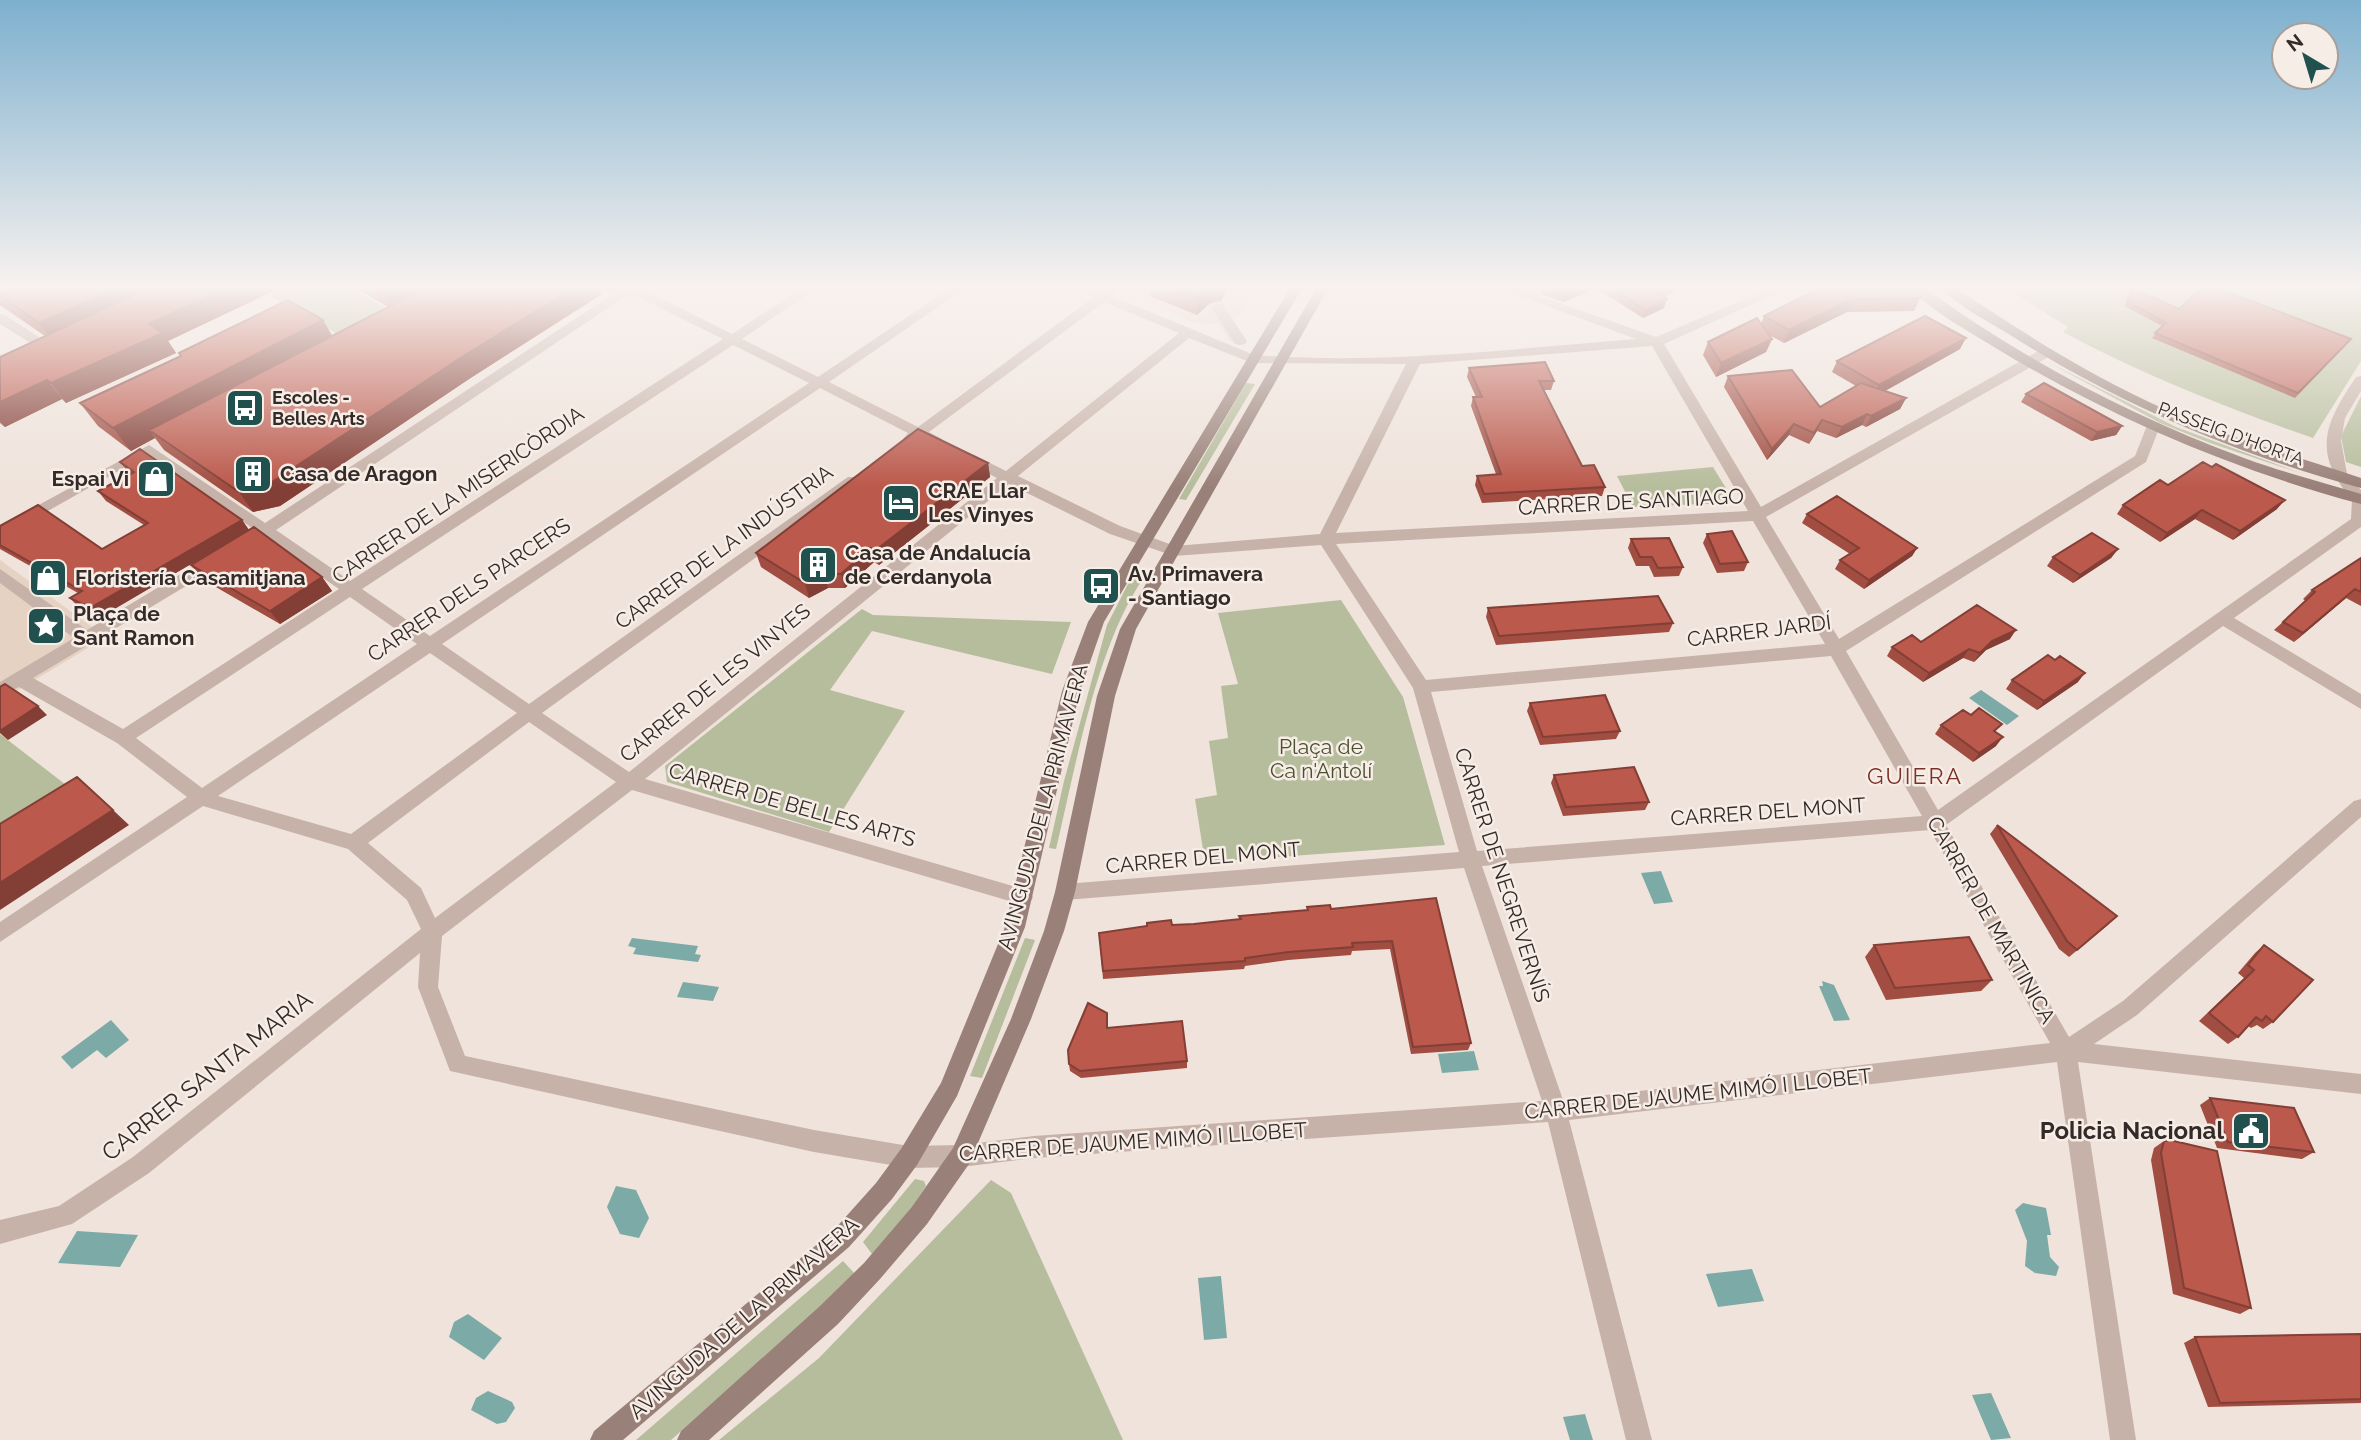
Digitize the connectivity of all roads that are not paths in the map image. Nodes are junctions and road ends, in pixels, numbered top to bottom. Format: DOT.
graph roads {
  1 [pos="51,352"];
  2 [pos="531,352"];
  3 [pos="711,352"];
  4 [pos="759,352"];
  5 [pos="865,352"];
  6 [pos="1028,352"];
  7 [pos="1163,352"];
  8 [pos="1235,352"];
  9 [pos="1256,352"];
  10 [pos="1284,352"];
  11 [pos="1519,352"];
  12 [pos="1662,352"];
  13 [pos="2016,352"];
  14 [pos="2047,352"];
  15 [pos="1252,359"];
  16 [pos="1415,360"];
  17 [pos="32,361"];
  18 [pos="1279,361"];
  19 [pos="2030,361"];
  20 [pos="2361,380"];
  21 [pos="818,384"];
  22 [pos="2153,426"];
  23 [pos="918,433"];
  24 [pos="901,445"];
  25 [pos="867,469"];
  26 [pos="2340,475"];
  27 [pos="1006,477"];
  28 [pos="2361,495"];
  29 [pos="1757,516"];
  30 [pos="267,530"];
  31 [pos="0,533"];
  32 [pos="1325,539"];
  33 [pos="1144,542"];
  34 [pos="1174,551"];
  35 [pos="0,575"];
  36 [pos="352,591"];
  37 [pos="2222,618"];
  38 [pos="92,634"];
  39 [pos="428,644"];
  40 [pos="1836,649"];
  41 [pos="20,678"];
  42 [pos="1421,687"];
  43 [pos="0,690"];
  44 [pos="2361,702"];
  45 [pos="528,714"];
  46 [pos="123,738"];
  47 [pos="629,782"];
  48 [pos="203,799"];
  49 [pos="2361,806"];
  50 [pos="1936,822"];
  51 [pos="354,843"];
  52 [pos="1470,859"];
  53 [pos="1065,892"];
  54 [pos="1023,897"];
  55 [pos="432,932"];
  56 [pos="0,933"];
  57 [pos="2066,1051"];
  58 [pos="2361,1084"];
  59 [pos="1556,1111"];
  60 [pos="961,1156"];
  61 [pos="909,1157"];
  62 [pos="0,1232"];
  63 [pos="603,1440"];
  64 [pos="690,1440"];
  65 [pos="1639,1440"];
  66 [pos="2123,1440"];
  1 -- 17 [label="street"];
  2 -- 30 [label="street"];
  3 -- 36 [label="street, CARRER DE LA MISERICÒRDIA"];
  4 -- 21 [label="street"];
  5 -- 21 [label="street, CARRER DELS PARCERS"];
  6 -- 23 [label="street"];
  7 -- 27 [label="street, CARRER DE LES VINYES"];
  8 -- 15 [label="street"];
  9 -- 15 [label="street, AVINGUDA DE LA PRIMAVERA"];
  10 -- 18 [label="street, AVINGUDA DE LA PRIMAVERA"];
  11 -- 16 [label="street"];
  12 -- 29 [label="street, CARRER DE MARTINICA"];
  13 -- 19 [label="street, PASSEIG D'HORTA"];
  14 -- 19 [label="street, CARRER DE SANTIAGO"];
  14 -- 26 [label="street, PASSEIG D'HORTA"];
  15 -- 18 [label="street"];
  15 -- 33 [label="street, AVINGUDA DE LA PRIMAVERA"];
  16 -- 18 [label="street"];
  16 -- 32 [label="street"];
  18 -- 34 [label="street, AVINGUDA DE LA PRIMAVERA"];
  19 -- 22 [label="street, PASSEIG D'HORTA"];
  19 -- 29 [label="street, CARRER DE SANTIAGO"];
  20 -- 26 [label="street"];
  21 -- 23 [label="street"];
  21 -- 39 [label="street, CARRER DELS PARCERS"];
  22 -- 28 [label="street, PASSEIG D'HORTA"];
  22 -- 40 [label="street, CARRER JARDÍ"];
  23 -- 24 [label="street"];
  23 -- 27 [label="street"];
  25 -- 45 [label="street, CARRER DE LA INDÚSTRIA"];
  26 -- 28 [label="street"];
  27 -- 33 [label="street"];
  27 -- 47 [label="street, CARRER DE LES VINYES"];
  28 -- 37 [label="street"];
  29 -- 32 [label="street, CARRER DE SANTIAGO"];
  29 -- 40 [label="street, CARRER DE MARTINICA"];
  30 -- 31 [label="street"];
  30 -- 36 [label="street, CARRER DE BELLES ARTS"];
  30 -- 38 [label="street"];
  32 -- 34 [label="street, CARRER DE SANTIAGO"];
  32 -- 42 [label="street, CARRER DE NEGREVERNÍS"];
  33 -- 34 [label="street"];
  33 -- 54 [label="street, AVINGUDA DE LA PRIMAVERA"];
  34 -- 53 [label="street, AVINGUDA DE LA PRIMAVERA"];
  35 -- 38 [label="street"];
  36 -- 39 [label="street, CARRER DE BELLES ARTS"];
  36 -- 46 [label="street, CARRER DE LA MISERICÒRDIA"];
  37 -- 44 [label="street"];
  37 -- 50 [label="street"];
  38 -- 41 [label="street"];
  39 -- 45 [label="street, CARRER DE BELLES ARTS"];
  39 -- 48 [label="street, CARRER DELS PARCERS"];
  40 -- 42 [label="street, CARRER JARDÍ"];
  40 -- 50 [label="street, CARRER DE MARTINICA"];
  41 -- 43 [label="street"];
  41 -- 46 [label="street, CARRER DE JAUME MIMÓ I LLOBET"];
  42 -- 52 [label="street, CARRER DE NEGREVERNÍS"];
  45 -- 47 [label="street, CARRER DE BELLES ARTS"];
  45 -- 51 [label="street, CARRER DE LA INDÚSTRIA"];
  46 -- 48 [label="street, CARRER DE JAUME MIMÓ I LLOBET"];
  47 -- 54 [label="street, CARRER DE BELLES ARTS"];
  47 -- 55 [label="street, CARRER DE LES VINYES"];
  48 -- 51 [label="street, CARRER DE JAUME MIMÓ I LLOBET"];
  48 -- 56 [label="street, CARRER DELS PARCERS"];
  49 -- 57 [label="street, CARRER DE JAUME MIMÓ I LLOBET"];
  50 -- 52 [label="street, CARRER DEL MONT"];
  50 -- 57 [label="street, CARRER DE MARTINICA"];
  51 -- 55 [label="street, CARRER DE JAUME MIMÓ I LLOBET"];
  52 -- 53 [label="street, CARRER DEL MONT"];
  52 -- 59 [label="street, CARRER DE NEGREVERNÍS"];
  53 -- 60 [label="street, AVINGUDA DE LA PRIMAVERA"];
  54 -- 61 [label="street, AVINGUDA DE LA PRIMAVERA"];
  55 -- 61 [label="street, CARRER DE JAUME MIMÓ I LLOBET"];
  55 -- 62 [label="street, CARRER SANTA MARIA"];
  57 -- 58 [label="street"];
  57 -- 59 [label="street, CARRER DE JAUME MIMÓ I LLOBET"];
  57 -- 66 [label="street, CARRER DE MARTINICA"];
  59 -- 60 [label="street, CARRER DE JAUME MIMÓ I LLOBET"];
  59 -- 65 [label="street, CARRER DE NEGREVERNÍS"];
  60 -- 61 [label="street, CARRER DE JAUME MIMÓ I LLOBET"];
  60 -- 64 [label="street, AVINGUDA DE LA PRIMAVERA"];
  61 -- 63 [label="street, AVINGUDA DE LA PRIMAVERA"];
}
